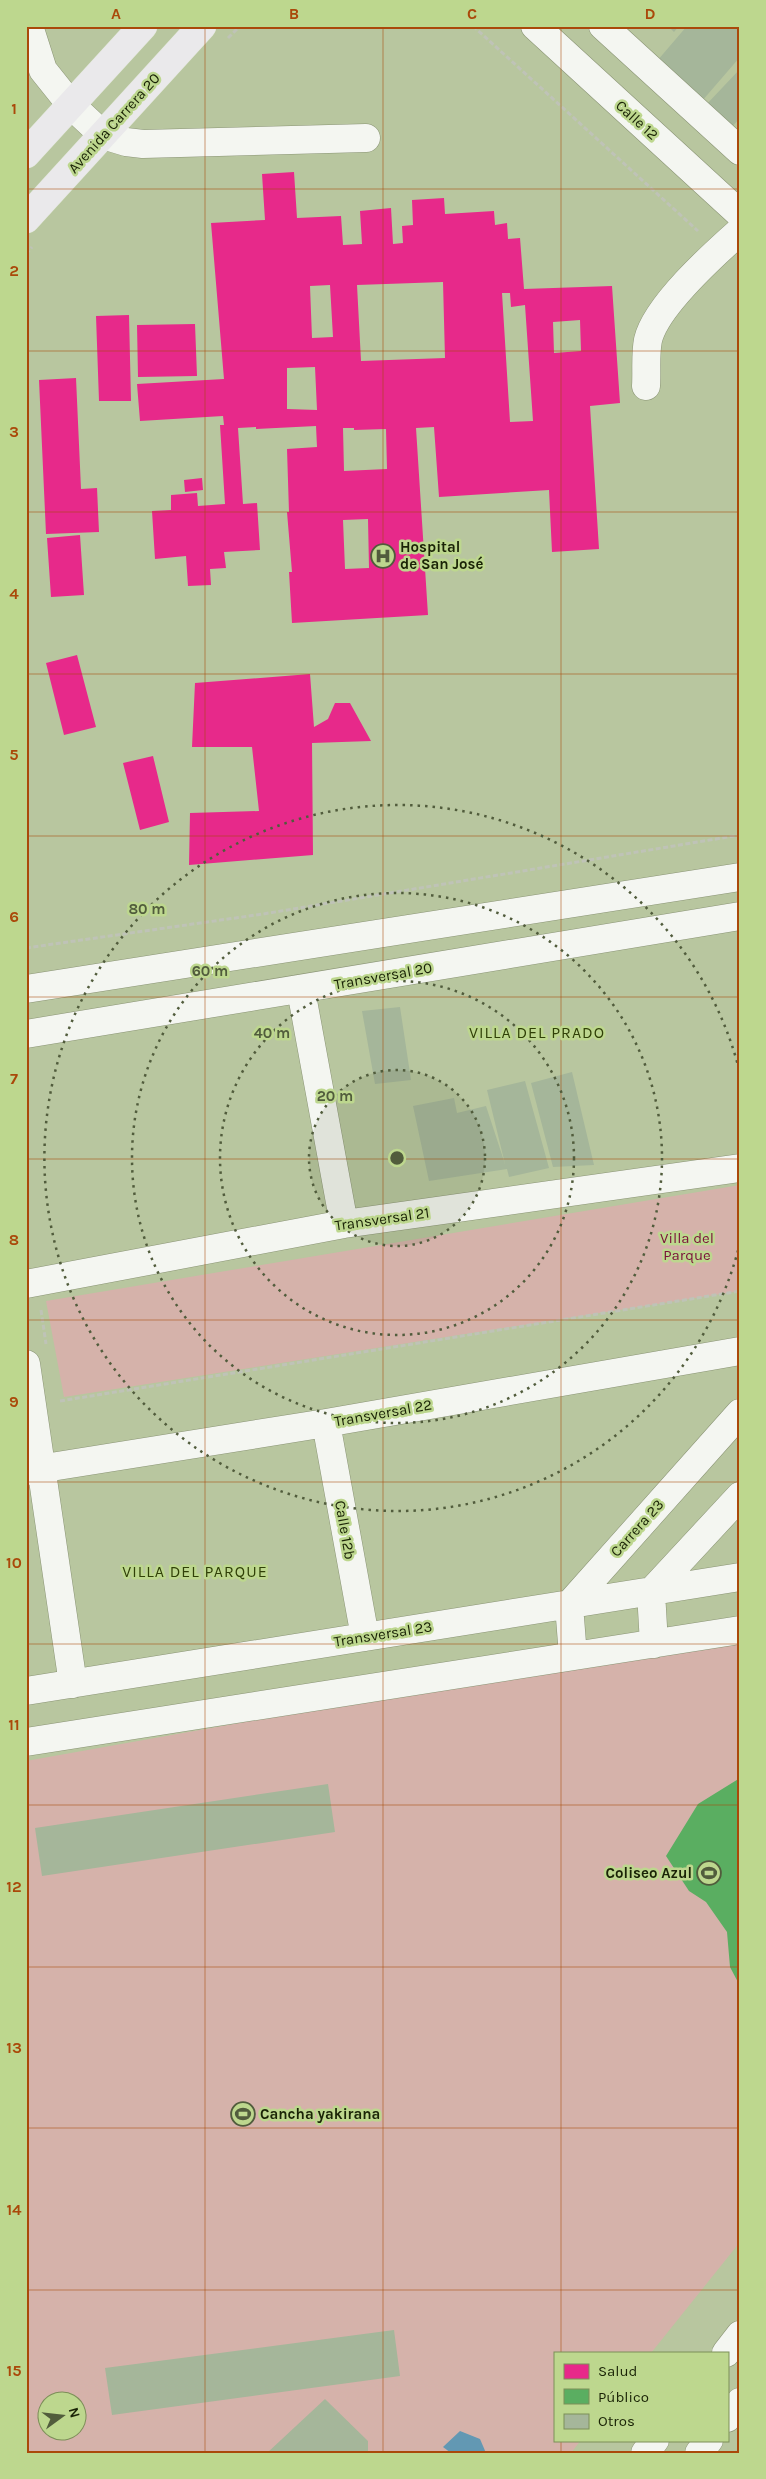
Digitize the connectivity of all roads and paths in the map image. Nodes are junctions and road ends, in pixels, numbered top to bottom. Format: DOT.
graph roads {
  1 [pos="29,26"];
  2 [pos="143,26"];
  3 [pos="202,26"];
  4 [pos="472,26"];
  5 [pos="535,26"];
  6 [pos="602,26"];
  7 [pos="35,71"];
  8 [pos="71,105"];
  9 [pos="103,135"];
  10 [pos="366,138"];
  11 [pos="740,151"];
  12 [pos="26,154"];
  13 [pos="740,214"];
  14 [pos="26,219"];
  15 [pos="740,231"];
  16 [pos="719,250"];
  17 [pos="646,386"];
  18 [pos="740,835"];
  19 [pos="740,876"];
  20 [pos="740,916"];
  21 [pos="26,948"];
  22 [pos="26,989"];
  23 [pos="301,990"];
  24 [pos="26,1034"];
  25 [pos="740,1168"];
  26 [pos="344,1224"];
  27 [pos="26,1284"];
  28 [pos="740,1291"];
  29 [pos="40,1307"];
  30 [pos="46,1345"];
  31 [pos="740,1351"];
  32 [pos="26,1364"];
  33 [pos="56,1402"];
  34 [pos="740,1413"];
  35 [pos="326,1423"];
  36 [pos="33,1470"];
  37 [pos="740,1496"];
  38 [pos="740,1577"];
  39 [pos="651,1592"];
  40 [pos="569,1605"];
  41 [pos="740,1630"];
  42 [pos="364,1637"];
  43 [pos="654,1644"];
  44 [pos="573,1656"];
  45 [pos="73,1684"];
  46 [pos="26,1692"];
  47 [pos="26,1742"];
  48 [pos="740,2335"];
  49 [pos="727,2352"];
  50 [pos="740,2402"];
  51 [pos="728,2417"];
  52 [pos="653,2442"];
  53 [pos="707,2442"];
  54 [pos="645,2453"];
  55 [pos="699,2453"];
  1 -- 7 [label="street"];
  2 -- 8 [label="main road"];
  3 -- 9 [label="main road, Avenida Carrera 20"];
  4 -- 16 [label="path"];
  5 -- 13 [label="street, Calle 12"];
  6 -- 11 [label="street"];
  7 -- 8 [label="street"];
  8 -- 9 [label="street"];
  8 -- 12 [label="main road"];
  9 -- 10 [label="street"];
  9 -- 14 [label="main road, Avenida Carrera 20"];
  15 -- 16 [label="street"];
  16 -- 17 [label="street"];
  18 -- 21 [label="path"];
  19 -- 22 [label="street"];
  20 -- 23 [label="street, Transversal 20"];
  23 -- 24 [label="street, Transversal 20"];
  23 -- 26 [label="street"];
  25 -- 26 [label="street, Transversal 21"];
  26 -- 27 [label="street, Transversal 21"];
  28 -- 33 [label="path"];
  29 -- 30 [label="path"];
  31 -- 35 [label="street, Transversal 22"];
  32 -- 36 [label="street"];
  34 -- 40 [label="street, Carrera 23"];
  35 -- 36 [label="street, Transversal 22"];
  35 -- 42 [label="street, Calle 12b"];
  36 -- 45 [label="street"];
  37 -- 39 [label="street"];
  38 -- 39 [label="street, Transversal 23"];
  39 -- 40 [label="street, Transversal 23"];
  39 -- 43 [label="street"];
  40 -- 42 [label="street, Transversal 23"];
  40 -- 44 [label="street"];
  41 -- 43 [label="street"];
  42 -- 45 [label="street, Transversal 23"];
  43 -- 44 [label="street"];
  44 -- 47 [label="street"];
  45 -- 46 [label="street, Transversal 23"];
  48 -- 49 [label="street"];
  50 -- 51 [label="street"];
  52 -- 54 [label="street"];
  53 -- 55 [label="street"];
}
